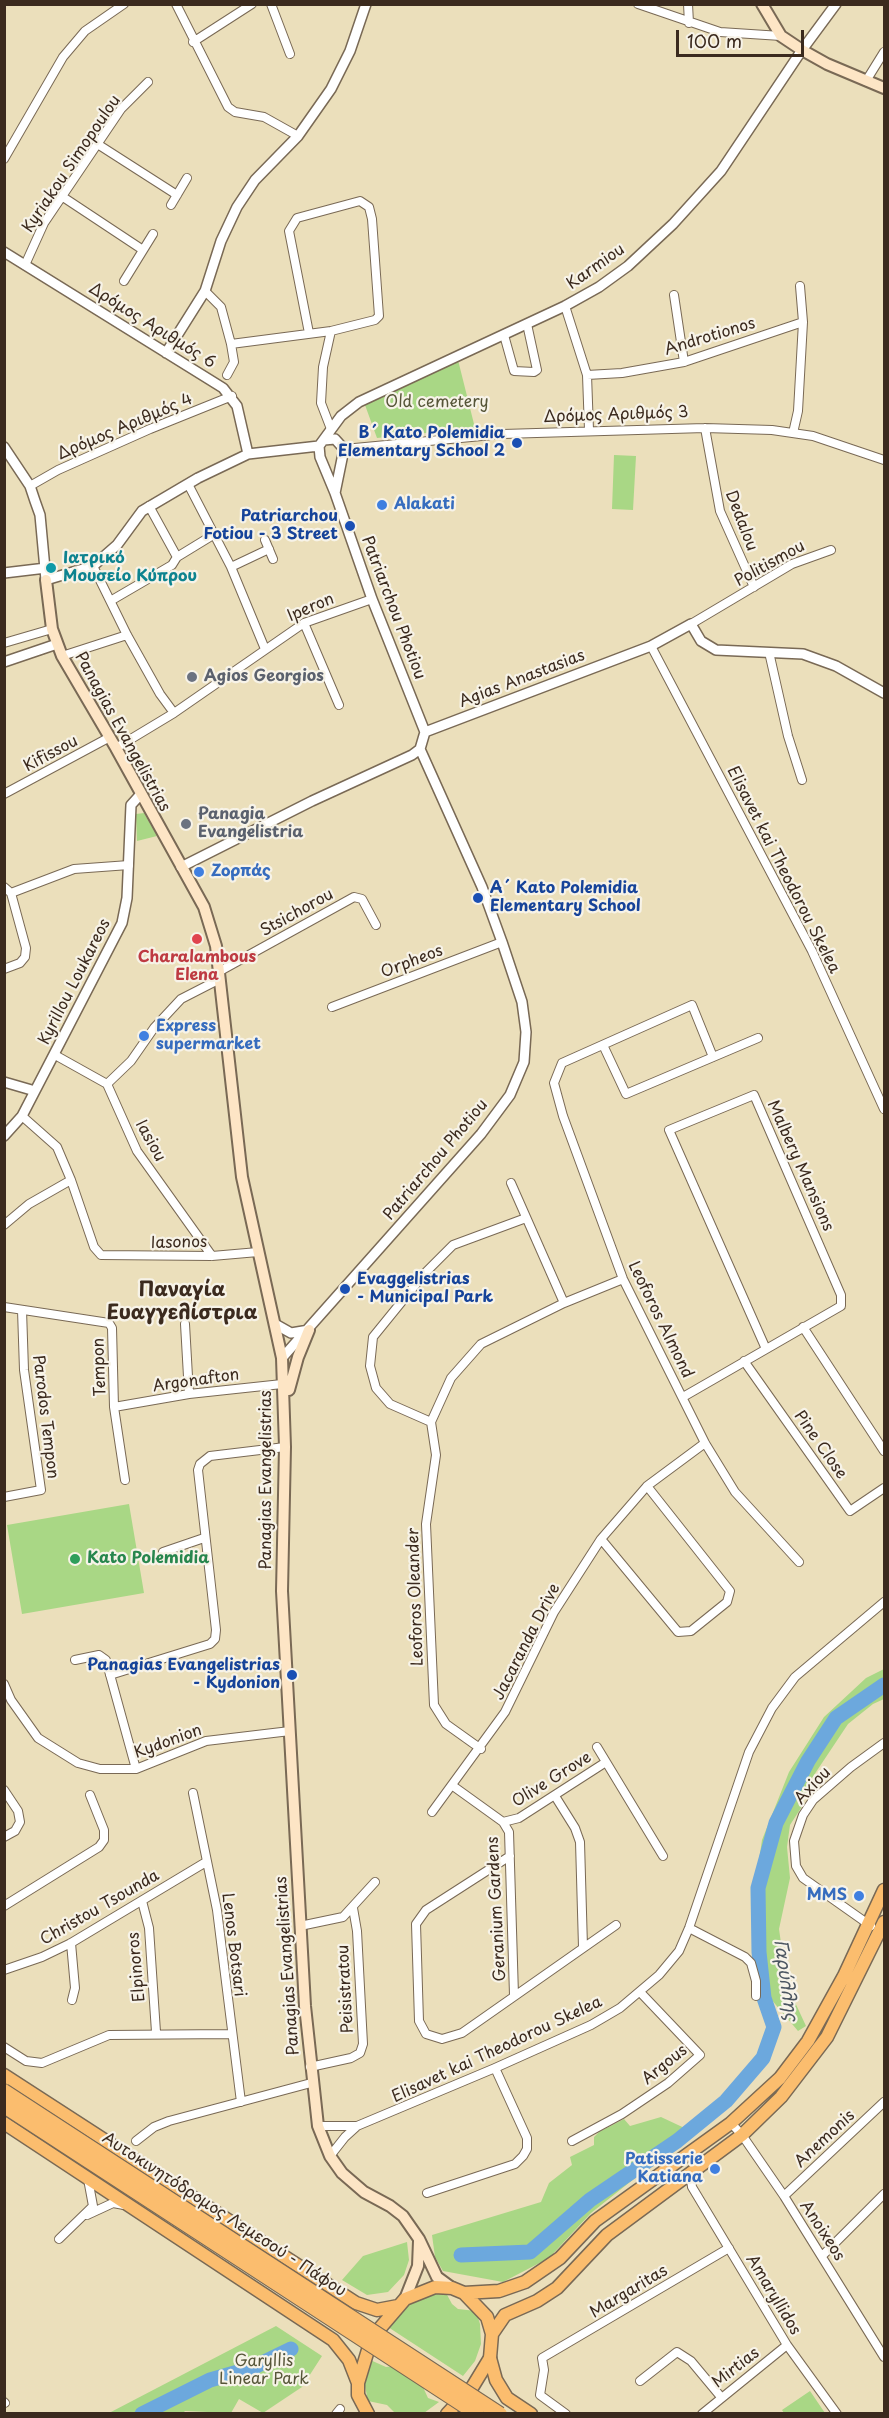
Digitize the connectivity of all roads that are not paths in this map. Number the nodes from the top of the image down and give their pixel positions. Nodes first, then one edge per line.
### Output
1 (176, 4) edge
2 (252, 4) edge
3 (271, 4) edge
4 (366, 4) edge
5 (638, 4) edge
6 (688, 4) edge
7 (762, 4) edge
8 (836, 4) edge
9 (122, 5) edge
10 (239, 8) edge
11 (689, 23) junction
12 (781, 36) junction
13 (194, 42) junction
14 (802, 50) junction
15 (885, 52) edge
16 (290, 54) dead end
17 (866, 81) junction
18 (148, 82) dead end
19 (885, 88) edge
20 (298, 136) junction
21 (99, 145) junction
22 (4, 159) edge
23 (188, 178) dead end
24 (177, 195) junction
25 (63, 197) junction
26 (171, 205) dead end
27 (153, 234) dead end
28 (143, 250) junction
29 (4, 252) edge
30 (25, 265) junction
31 (124, 281) dead end
32 (800, 286) dead end
33 (205, 291) junction
34 (674, 295) dead end
35 (565, 306) junction
36 (803, 322) junction
37 (527, 324) junction
38 (331, 331) junction
39 (309, 333) junction
40 (504, 335) junction
41 (231, 344) junction
42 (166, 353) junction
43 (684, 362) junction
44 (227, 375) dead end
45 (587, 375) junction
46 (232, 396) junction
47 (334, 426) junction
48 (705, 428) junction
49 (589, 430) junction
50 (793, 433) junction
51 (338, 440) junction
52 (322, 443) junction
53 (4, 447) edge
54 (248, 454) junction
55 (343, 454) junction
56 (885, 460) edge
57 (322, 461) junction
58 (188, 483) junction
59 (30, 486) junction
60 (336, 493) junction
61 (150, 506) junction
62 (213, 535) junction
63 (265, 540) dead end
64 (269, 549) junction
65 (831, 550) dead end
66 (177, 557) junction
67 (273, 559) dead end
68 (93, 566) junction
69 (231, 567) junction
70 (46, 568) junction
71 (4, 573) edge
72 (46, 580) junction
73 (754, 587) junction
74 (372, 599) junction
75 (112, 600) junction
76 (304, 623) junction
77 (691, 624) junction
78 (52, 628) junction
79 (127, 635) junction
80 (28, 637) junction
81 (4, 644) edge
82 (57, 644) junction
83 (651, 646) junction
84 (265, 649) junction
85 (34, 652) junction
86 (769, 652) junction
87 (62, 656) junction
88 (4, 662) edge
89 (885, 693) edge
90 (339, 705) dead end
91 (174, 713) junction
92 (425, 732) junction
93 (110, 737) junction
94 (116, 748) junction
95 (420, 749) junction
96 (802, 780) dead end
97 (4, 794) edge
98 (141, 795) junction
99 (129, 865) junction
100 (181, 867) junction
101 (8, 890) edge
102 (376, 925) dead end
103 (502, 942) junction
104 (4, 969) edge
105 (220, 975) junction
106 (332, 1007) dead end
107 (759, 1038) dead end
108 (603, 1045) junction
109 (55, 1055) junction
110 (713, 1057) junction
111 (4, 1082) edge
112 (107, 1084) junction
113 (35, 1091) junction
114 (885, 1109) edge
115 (22, 1116) junction
116 (4, 1136) edge
117 (71, 1180) junction
118 (511, 1183) dead end
119 (526, 1218) junction
120 (4, 1225) edge
121 (258, 1252) junction
122 (212, 1256) junction
123 (623, 1279) junction
124 (564, 1303) junction
125 (4, 1307) edge
126 (22, 1310) junction
127 (185, 1324) dead end
128 (275, 1324) junction
129 (802, 1328) junction
130 (309, 1330) junction
131 (765, 1349) junction
132 (282, 1358) junction
133 (744, 1361) junction
134 (286, 1387) junction
135 (189, 1394) junction
136 (683, 1397) junction
137 (114, 1407) junction
138 (431, 1422) junction
139 (705, 1443) junction
140 (285, 1447) junction
141 (885, 1451) edge
142 (125, 1480) dead end
143 (647, 1486) junction
144 (885, 1488) edge
145 (4, 1497) edge
146 (204, 1538) junction
147 (601, 1539) junction
148 (163, 1552) dead end
149 (799, 1562) dead end
150 (885, 1602) edge
151 (75, 1660) dead end
152 (110, 1676) junction
153 (4, 1684) edge
154 (290, 1731) junction
155 (885, 1743) edge
156 (597, 1747) dead end
157 (480, 1749) junction
158 (606, 1762) junction
159 (135, 1769) junction
160 (453, 1786) junction
161 (4, 1790) edge
162 (193, 1793) dead end
163 (90, 1795) dead end
164 (555, 1796) junction
165 (432, 1812) dead end
166 (503, 1822) junction
167 (4, 1837) edge
168 (510, 1856) junction
169 (663, 1856) dead end
170 (206, 1862) junction
171 (375, 1882) dead end
172 (885, 1890) edge
173 (142, 1900) junction
174 (4, 1906) edge
175 (352, 1908) junction
176 (867, 1924) junction
177 (616, 1925) dead end
178 (300, 1926) junction
179 (882, 1926) edge
180 (689, 1928) junction
181 (71, 1943) junction
182 (583, 1947) junction
183 (4, 1958) edge
184 (7, 1968) edge
185 (640, 1992) junction
186 (514, 1995) junction
187 (756, 1996) dead end
188 (72, 2000) dead end
189 (156, 2032) junction
190 (231, 2034) junction
191 (4, 2048) edge
192 (310, 2067) junction
193 (495, 2068) junction
194 (4, 2076) edge
195 (311, 2083) junction
196 (4, 2091) edge
197 (241, 2102) junction
198 (885, 2102) edge
199 (4, 2106) edge
200 (4, 2122) edge
201 (731, 2124) junction
202 (318, 2126) junction
203 (357, 2126) junction
204 (742, 2135) junction
205 (136, 2141) dead end
206 (572, 2141) dead end
207 (330, 2156) junction
208 (88, 2179) junction
209 (691, 2179) junction
210 (427, 2193) dead end
211 (885, 2194) edge
212 (784, 2196) junction
213 (128, 2206) junction
214 (84, 2217) junction
215 (419, 2238) junction
216 (59, 2239) dead end
217 (729, 2248) junction
218 (822, 2256) junction
219 (452, 2288) junction
220 (464, 2293) junction
221 (401, 2302) junction
222 (492, 2334) junction
223 (787, 2345) junction
224 (885, 2357) edge
225 (490, 2358) junction
226 (423, 2371) junction
227 (640, 2381) dead end
228 (358, 2383) junction
229 (721, 2397) junction
230 (360, 2400) junction
231 (357, 2414) edge
232 (368, 2414) edge
233 (447, 2414) edge
234 (477, 2414) edge
235 (500, 2414) edge
236 (531, 2414) edge
237 (566, 2414) edge
238 (702, 2414) edge
239 (837, 2414) edge

1 - 13 street
2 - 10 street
3 - 16 street
4 - 20 street
5 - 11 street
6 - 11 street
7 - 12 main road
8 - 14 street, Karmiou
9 - 22 street
10 - 13 street
11 - 12 street
12 - 14 main road
13 - 20 street
14 - 17 main road
14 - 35 street, Karmiou
15 - 17 street
17 - 19 main road
18 - 21 street, Kyriakou Simopoulou
20 - 33 street
21 - 24 street
21 - 25 street, Kyriakou Simopoulou
23 - 24 street
24 - 26 street
25 - 28 street
25 - 30 street, Kyriakou Simopoulou
27 - 28 street
28 - 31 street
29 - 30 street, Δρόμος Αριθμός 6
30 - 42 street, Δρόμος Αριθμός 6
32 - 36 street
33 - 41 street
33 - 42 street
34 - 43 street
35 - 37 street, Karmiou
35 - 45 street
36 - 43 street, Androtionos
36 - 50 street
37 - 40 street, Karmiou
37 - 40 street
38 - 39 street
38 - 39 street
38 - 47 street
39 - 41 street
40 - 47 street, Karmiou
41 - 44 street
42 - 46 street, Δρόμος Αριθμός 6
43 - 45 street, Androtionos
45 - 49 street
46 - 54 street
46 - 59 street, Δρόμος Αριθμός 4
47 - 51 street
47 - 52 street, Karmiou
48 - 49 street, Δρόμος Αριθμός 3
48 - 50 street, Δρόμος Αριθμός 3
48 - 73 street, Dedalou
49 - 55 street, Δρόμος Αριθμός 3
50 - 56 street, Δρόμος Αριθμός 3
51 - 52 street
51 - 55 street
52 - 54 street
52 - 57 street
53 - 59 street
54 - 58 street
55 - 57 street
55 - 60 street, Patriarchou Photiou
57 - 60 street, Patriarchou Photiou
58 - 61 street
58 - 62 street
59 - 70 street
60 - 74 street, Patriarchou Photiou
61 - 66 street
61 - 68 street
62 - 66 street
62 - 69 street
63 - 64 street
64 - 67 street
64 - 69 street
65 - 73 street, Politismou
66 - 75 street
68 - 72 street
68 - 75 street
69 - 84 street
70 - 71 street
70 - 72 street
72 - 78 main road, Panagias Evangelistrias
73 - 77 street, Politismou
74 - 76 street, Iperon
74 - 92 street, Patriarchou Photiou
75 - 79 street
76 - 84 street, Iperon
76 - 90 street
77 - 83 street, Agias Anastasias
77 - 86 street
78 - 80 street
78 - 82 main road, Panagias Evangelistrias
79 - 87 street
79 - 91 street
80 - 81 street
80 - 85 street
82 - 85 street
82 - 87 main road, Panagias Evangelistrias
83 - 92 street, Agias Anastasias
83 - 114 street, Elisavet kai Theodorou Skelea
84 - 91 street, Iperon
85 - 88 street
86 - 89 street
86 - 96 street
87 - 93 main road, Panagias Evangelistrias
91 - 94 street, Iperon
92 - 95 street
93 - 94 main road, Panagias Evangelistrias
93 - 97 street, Kifissou
94 - 98 main road, Panagias Evangelistrias
95 - 100 street
95 - 103 street, Patriarchou Photiou
98 - 99 street, Kyrillou Loukareos
98 - 100 main road, Panagias Evangelistrias
99 - 101 street
99 - 109 street, Kyrillou Loukareos
100 - 105 main road, Panagias Evangelistrias
101 - 104 street
102 - 105 street, Stsichorou
103 - 106 street, Orpheos
103 - 130 street, Patriarchou Photiou
105 - 112 street, Stsichorou
105 - 121 main road, Panagias Evangelistrias
107 - 110 street
108 - 110 street
108 - 110 street
108 - 123 street, Leoforos Almond
109 - 112 street
109 - 113 street, Kyrillou Loukareos
111 - 113 street
112 - 122 street, Iasiou
113 - 115 street, Kyrillou Loukareos
115 - 116 street, Kyrillou Loukareos
115 - 117 street
117 - 120 street
117 - 122 street, Iasonos
118 - 119 street
119 - 124 street
119 - 138 street
121 - 122 street, Iasonos
121 - 128 main road, Panagias Evangelistrias
123 - 124 street
123 - 136 street, Leoforos Almond
124 - 138 street
125 - 126 street, Tempon
126 - 137 street, Tempon
126 - 145 street, Parodos Tempon
127 - 135 street
128 - 130 street
128 - 132 main road, Panagias Evangelistrias
129 - 131 street, Malbery Mansions
129 - 131 street, Malbery Mansions
129 - 141 street
130 - 132 street, Patriarchou Photiou
130 - 134 main road
131 - 133 street, Malbery Mansions
132 - 134 main road, Panagias Evangelistrias
133 - 136 street, Malbery Mansions
133 - 144 street, Pine Close
134 - 135 street, Argonafton
134 - 140 main road, Panagias Evangelistrias
135 - 137 street, Argonafton
136 - 139 street, Leoforos Almond
137 - 142 street, Tempon
138 - 157 street, Leoforos Oleander
139 - 143 street, Jacaranda Drive
139 - 149 street, Leoforos Almond
140 - 146 street
140 - 154 main road, Panagias Evangelistrias
143 - 147 street, Jacaranda Drive
143 - 147 street
146 - 148 street
146 - 152 street
147 - 157 street, Jacaranda Drive
150 - 180 street, Elisavet kai Theodorou Skelea
151 - 152 street
152 - 159 street
153 - 159 street, Kydonion
154 - 159 street, Kydonion
154 - 178 main road, Panagias Evangelistrias
155 - 176 street, Axiou
156 - 158 street
157 - 160 street, Jacaranda Drive
158 - 164 street, Olive Grove
158 - 169 street
160 - 165 street, Jacaranda Drive
160 - 166 street, Olive Grove
161 - 167 street
162 - 170 street, Lenos Botsari
163 - 174 street
164 - 166 street, Olive Grove
164 - 182 street
166 - 168 street, Geranium Gardens
168 - 186 street, Geranium Gardens
168 - 186 street
170 - 173 street, Christou Tsounda
170 - 190 street, Lenos Botsari
171 - 175 street
172 - 176 main road
173 - 181 street, Christou Tsounda
173 - 189 street, Elpinoros
175 - 178 street
175 - 192 street, Peisistratou
176 - 179 street, Axiou
176 - 201 main road
177 - 182 street
178 - 192 main road, Panagias Evangelistrias
179 - 204 main road
180 - 185 street, Elisavet kai Theodorou Skelea
180 - 187 street
181 - 184 street, Christou Tsounda
181 - 188 street
182 - 186 street
183 - 184 street
185 - 193 street, Elisavet kai Theodorou Skelea
185 - 206 street, Argous
189 - 190 street
189 - 191 street
190 - 197 street, Lenos Botsari
192 - 195 main road, Panagias Evangelistrias
193 - 203 street, Elisavet kai Theodorou Skelea
193 - 210 street
194 - 221 main road
195 - 197 street
195 - 202 main road, Panagias Evangelistrias
196 - 226 highway, Αυτοκινητόδρομος Λεμεσού - Πάφου, bridge
197 - 205 street
198 - 212 street, Anemonis
199 - 226 highway, Αυτοκινητόδρομος Λεμεσού - Πάφου, bridge
200 - 208 main road
201 - 204 street, Anoixeos
201 - 220 main road
202 - 203 street, Elisavet kai Theodorou Skelea
202 - 207 main road, Panagias Evangelistrias
203 - 207 street, Elisavet kai Theodorou Skelea
204 - 209 main road
204 - 212 street, Anoixeos
207 - 215 main road, Panagias Evangelistrias
208 - 213 main road
208 - 214 street
209 - 217 street, Amaryllidos
209 - 222 main road
211 - 218 street
212 - 218 street, Anoixeos
213 - 214 street
213 - 228 main road
214 - 216 street
215 - 219 main road, Panagias Evangelistrias
215 - 221 main road
217 - 223 street, Amaryllidos
217 - 237 street, Margaritas
218 - 224 street, Anoixeos
219 - 220 main road
219 - 221 main road
220 - 222 main road
221 - 228 main road
222 - 225 main road
223 - 229 street, Mirtias
223 - 239 street, Amaryllidos
225 - 233 main road
225 - 236 main road
226 - 234 highway, bridge
226 - 235 highway, bridge
227 - 229 street
228 - 230 main road
229 - 238 street, Mirtias
230 - 231 main road
230 - 232 main road

